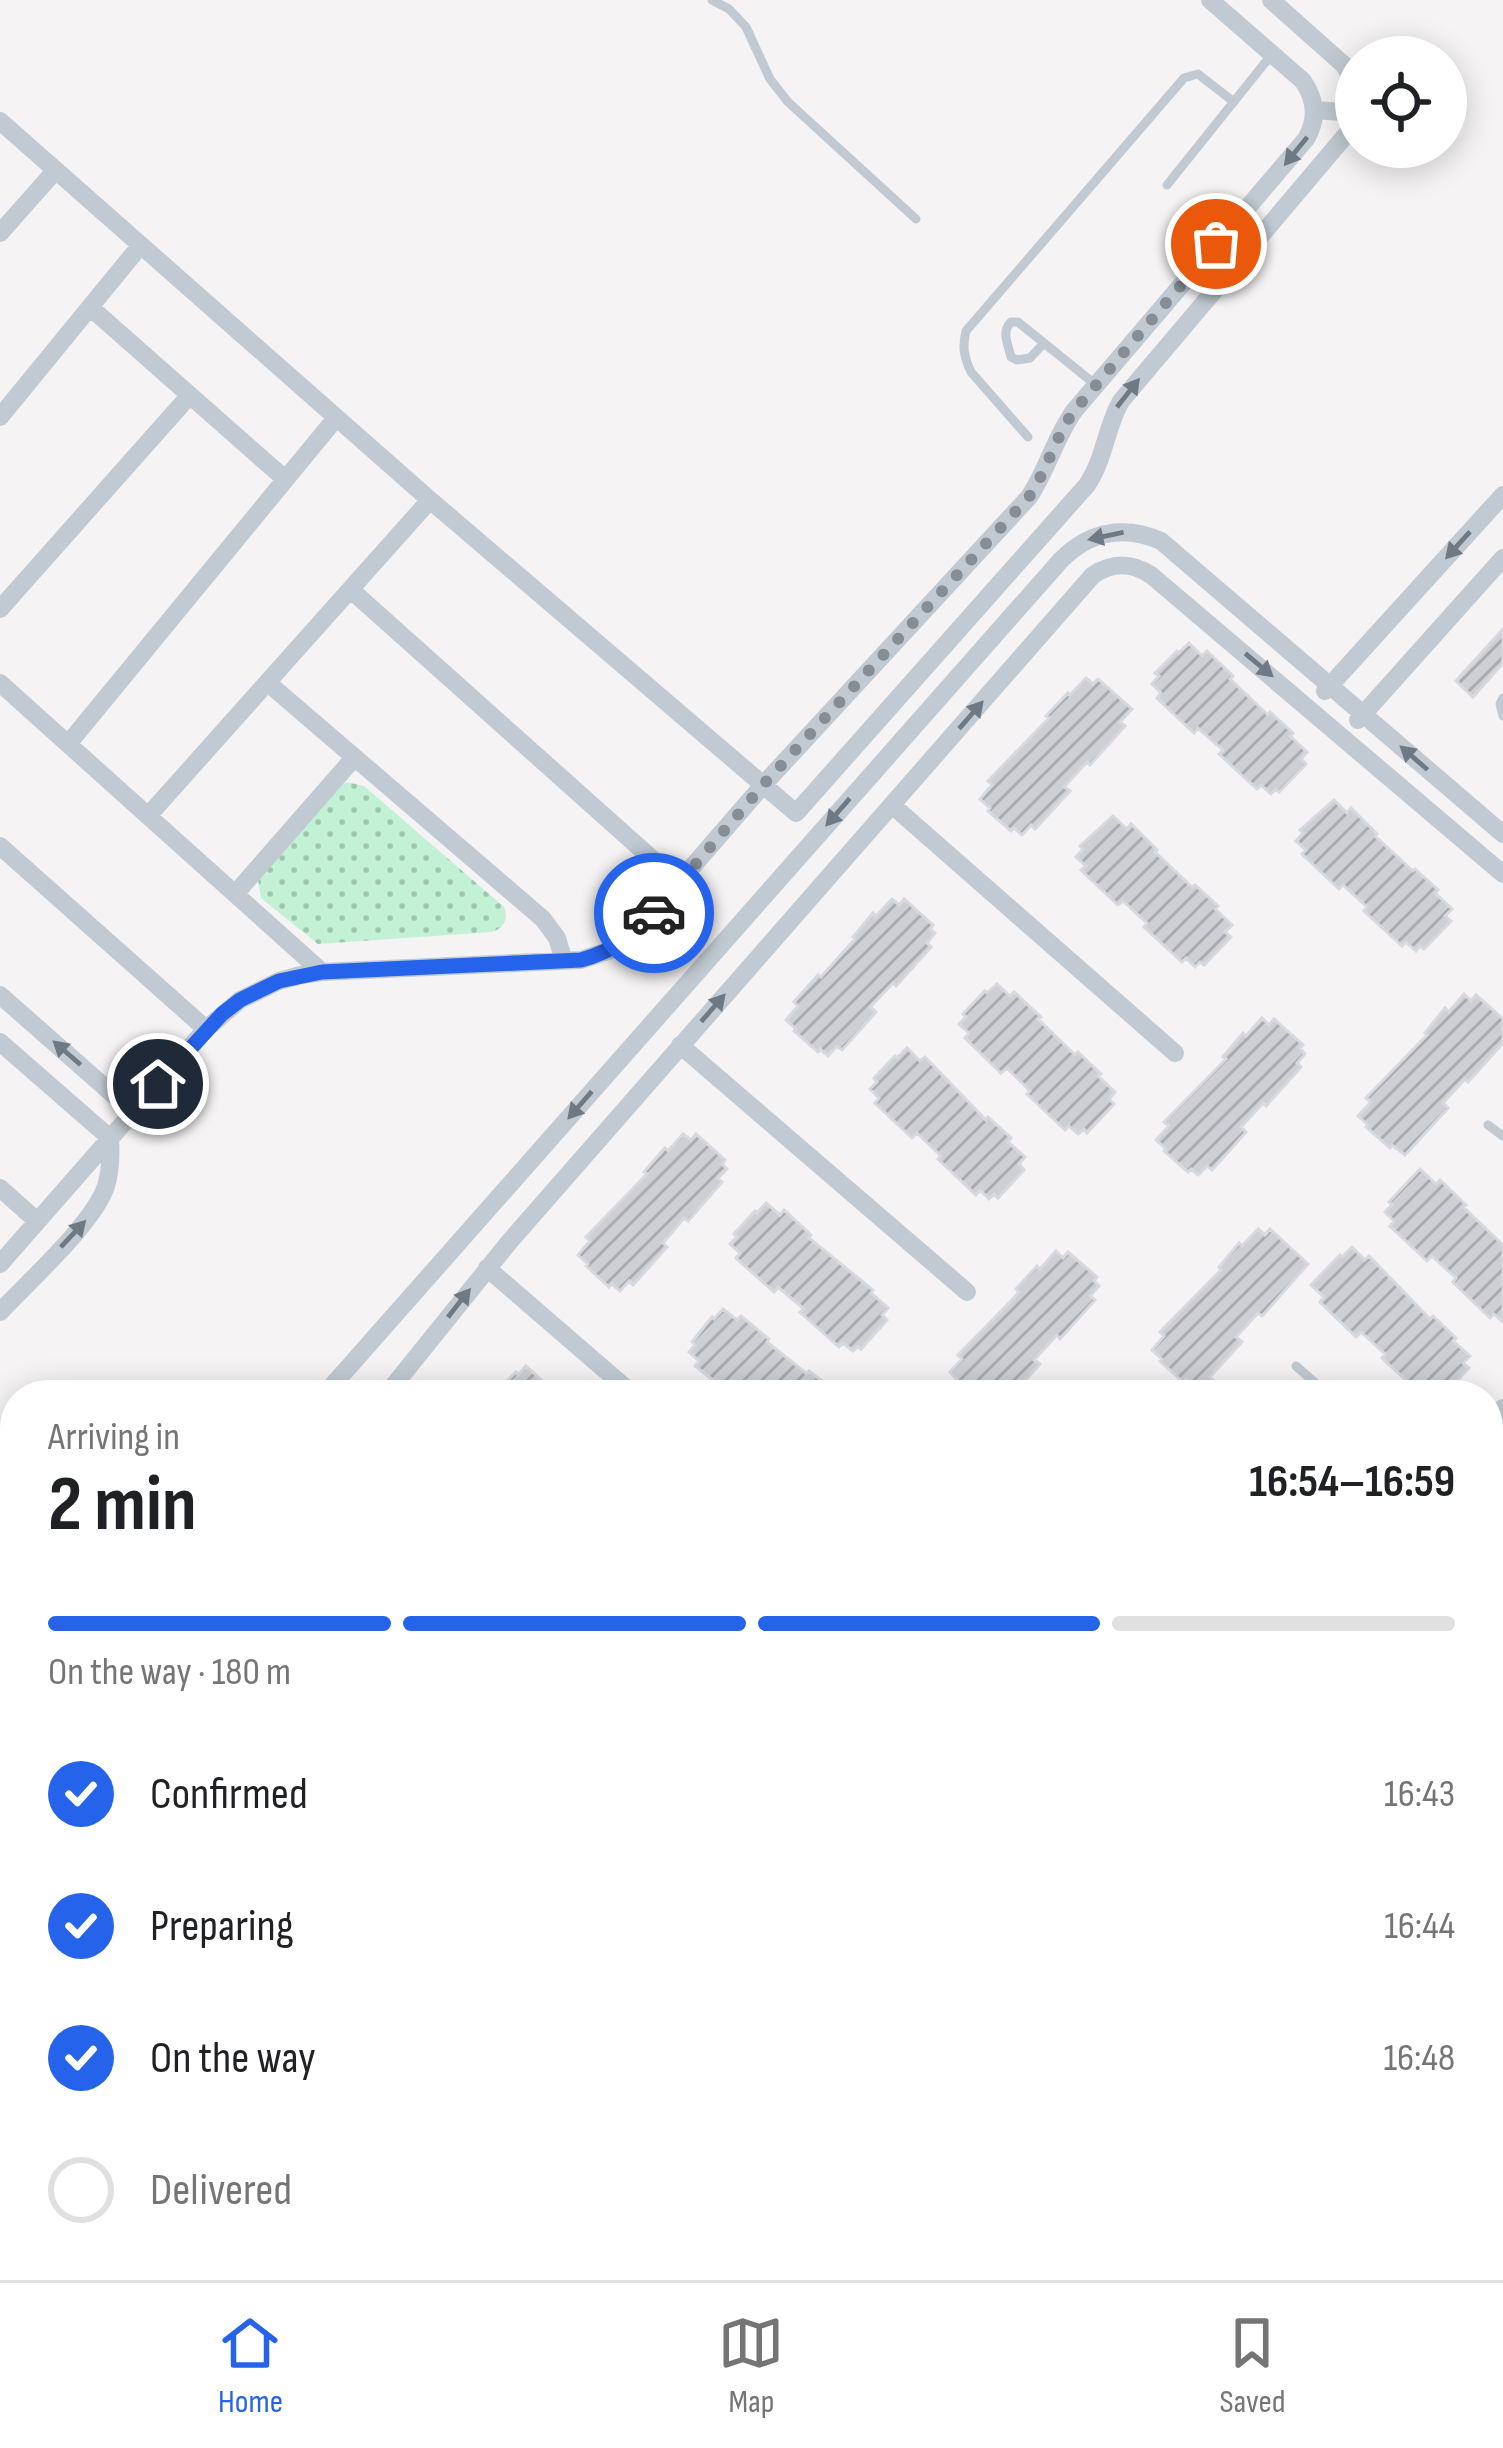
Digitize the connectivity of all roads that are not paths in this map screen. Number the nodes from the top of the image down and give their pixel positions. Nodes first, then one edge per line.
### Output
1 (712, 0) edge
2 (1210, 0) edge
3 (1270, 0) edge
4 (1272, 54) junction
5 (1335, 57) edge
6 (1234, 102) junction
7 (1315, 110) junction
8 (1335, 111) edge
9 (0, 122) edge
10 (1335, 151) edge
11 (55, 170) junction
12 (1167, 185) dead end
13 (916, 219) dead end
14 (0, 233) edge
15 (140, 246) junction
16 (91, 308) junction
17 (1044, 343) junction
18 (1096, 385) junction
19 (190, 395) junction
20 (0, 417) edge
21 (336, 418) junction
22 (1028, 437) dead end
23 (284, 479) junction
24 (430, 500) junction
25 (1498, 509) edge
26 (1503, 558) edge
27 (350, 590) junction
28 (0, 609) edge
29 (0, 683) edge
30 (268, 683) junction
31 (1330, 686) junction
32 (1503, 698) edge
33 (1310, 708) junction
34 (1364, 715) junction
35 (1503, 716) edge
36 (824, 719) junction
37 (1342, 736) junction
38 (68, 744) junction
39 (854, 747) junction
40 (353, 759) junction
41 (764, 784) junction
42 (892, 805) junction
43 (148, 816) junction
44 (1503, 834) edge
45 (0, 846) edge
46 (1503, 874) edge
47 (678, 881) junction
48 (235, 894) junction
49 (564, 962) junction
50 (322, 972) junction
51 (0, 995) edge
52 (206, 1029) junction
53 (0, 1042) edge
54 (680, 1045) junction
55 (1174, 1053) dead end
56 (133, 1112) junction
57 (1488, 1125) dead end
58 (1503, 1136) edge
59 (110, 1138) junction
60 (0, 1188) edge
61 (38, 1221) junction
62 (0, 1264) edge
63 (487, 1268) junction
64 (967, 1292) dead end
65 (0, 1312) edge
66 (1296, 1366) dead end
67 (337, 1380) edge
68 (398, 1380) edge
69 (617, 1380) edge
70 (1312, 1380) edge

1 - 13 lane
2 - 4 street
3 - 5 street
4 - 6 lane
4 - 7 street
6 - 12 lane
6 - 22 lane
7 - 8 street
7 -> 18 street
9 - 11 street
39 -> 10 street
11 - 14 street
11 - 15 street
15 - 16 street
15 - 21 street
16 - 19 street
16 - 20 street
17 - 17 lane
17 - 18 lane
18 - 36 street
19 - 23 street
19 - 28 street
21 - 23 street
21 - 24 street
23 - 38 street
24 - 27 street
24 - 41 street
25 -> 31 street
26 - 34 street
27 - 30 street
27 - 47 street
29 - 38 street
30 - 40 street
30 - 43 street
31 - 33 street
31 - 34 street
31 -> 67 street
32 - 35 lane
33 - 37 street
42 -> 33 street
34 - 37 street
44 -> 34 street
36 - 39 street
36 - 41 street
37 - 46 street
38 - 43 street
39 - 41 street
40 - 48 street
40 - 49 street
41 - 47 street
54 -> 42 street
42 - 55 street
43 - 48 street
45 - 52 street
47 - 49 street
48 - 50 street
49 - 50 street
50 - 52 street
56 -> 51 street
52 - 56 street
53 - 59 street
54 - 63 street
54 - 64 street
56 - 59 street
57 - 58 lane
59 - 61 street
65 -> 59 street
60 - 61 street
61 - 62 street
68 -> 63 street
63 - 69 street
66 - 70 lane

